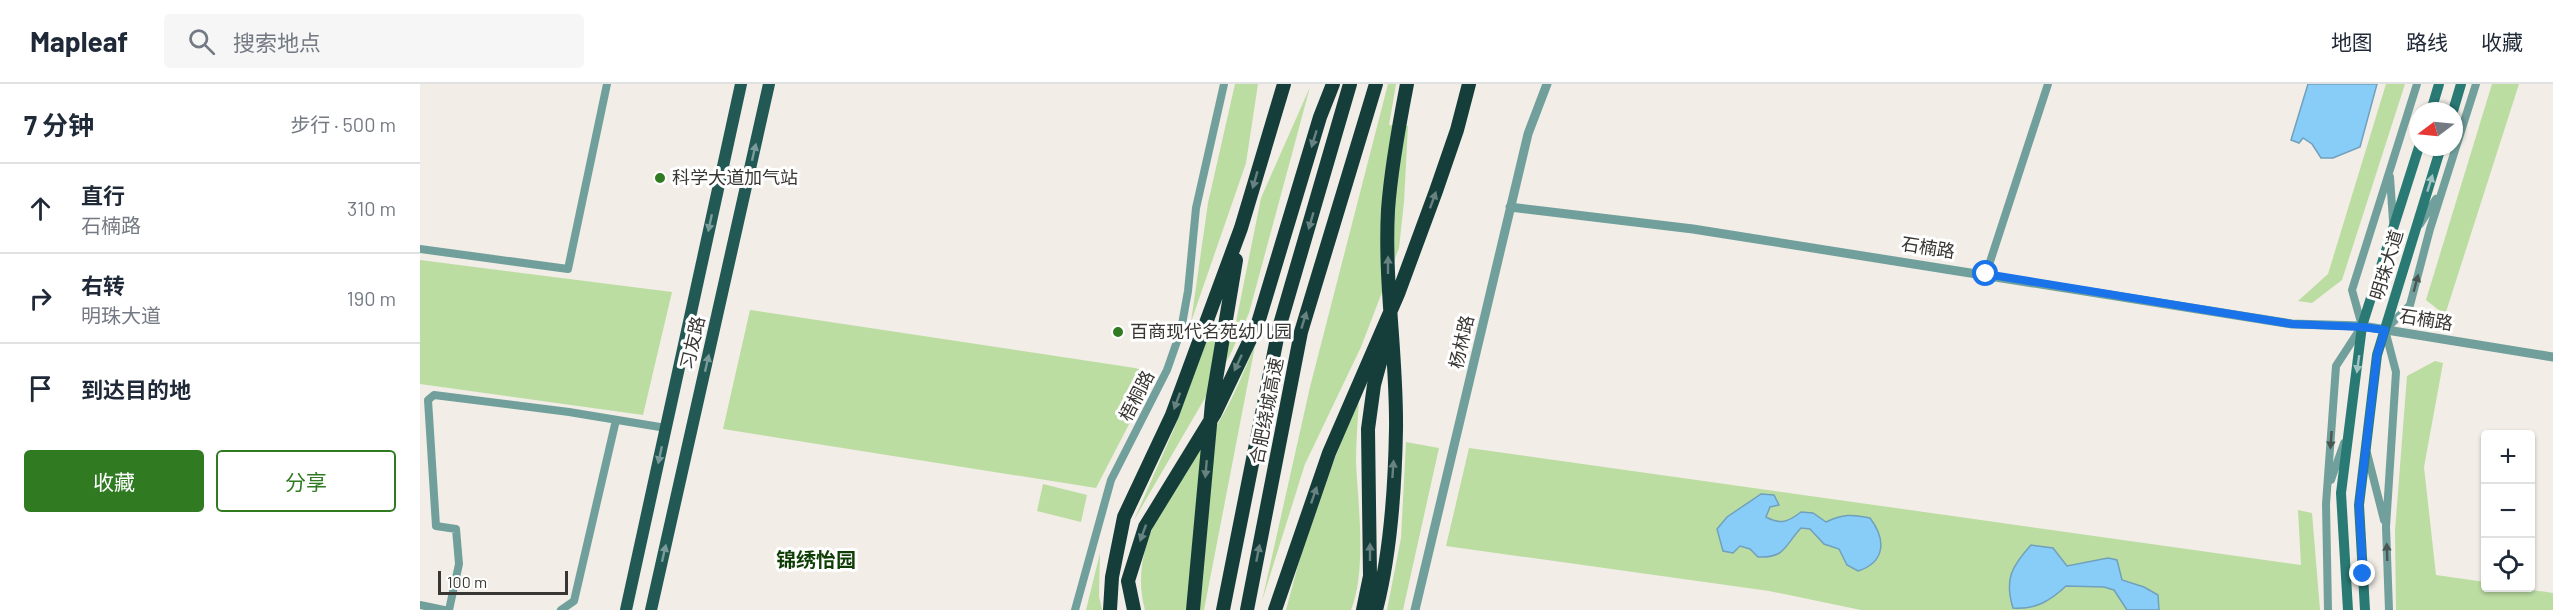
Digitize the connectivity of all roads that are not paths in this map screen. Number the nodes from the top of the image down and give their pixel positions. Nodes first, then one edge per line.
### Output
1 (607, 84) edge
2 (741, 84) edge
3 (769, 84) edge
4 (1224, 84) edge
5 (1284, 84) edge
6 (1333, 84) edge
7 (1350, 84) edge
8 (1376, 84) edge
9 (1407, 84) edge
10 (1469, 84) edge
11 (1547, 84) edge
12 (2048, 84) edge
13 (2417, 84) edge
14 (2439, 84) edge
15 (2461, 84) edge
16 (2476, 84) edge
17 (2434, 102) edge
18 (2455, 102) edge
19 (2416, 156) edge
20 (2438, 156) edge
21 (2389, 172) junction
22 (2443, 188) junction
23 (1510, 207) junction
24 (1241, 228) junction
25 (2393, 228) junction
26 (2415, 233) junction
27 (420, 249) edge
28 (1986, 274) junction
29 (1398, 294) junction
30 (2362, 327) junction
31 (2385, 330) junction
32 (2553, 357) edge
33 (616, 420) junction
34 (2351, 422) junction
35 (666, 428) junction
36 (2366, 449) junction
37 (2327, 492) junction
38 (2386, 527) junction
39 (420, 605) edge
40 (447, 610) edge
41 (561, 610) edge
42 (626, 610) edge
43 (651, 610) edge
44 (1075, 610) edge
45 (1110, 610) edge
46 (1134, 610) edge
47 (1193, 610) edge
48 (1223, 610) edge
49 (1246, 610) edge
50 (1275, 610) edge
51 (1363, 610) edge
52 (1376, 610) edge
53 (1416, 610) edge
54 (2328, 610) edge
55 (2348, 610) edge
56 (2365, 610) edge
57 (2389, 610) edge

1 - 27 street
2 -> 35 main road, 习友路
43 -> 3 main road, 习友路
4 - 44 street, 梧桐路
5 -> 24 highway
6 -> 46 highway
7 -> 48 highway, 合肥绕城高速
49 -> 8 highway, 合肥绕城高速
52 -> 9 highway
29 -> 10 highway
11 - 23 street, 杨林路
12 - 28 street
13 - 21 street
14 - 17 main road
15 - 18 main road
16 - 22 street
19 - 25 main road, 明珠大道
26 -> 20 main road, 明珠大道
21 - 25 street
21 - 30 street
22 - 26 street
31 -> 22 street
23 - 28 street, 石楠路
23 - 53 street, 杨林路
24 -> 45 highway
24 -> 47 highway
25 - 30 main road, 明珠大道
26 - 31 main road, 明珠大道
28 - 30 street, 石楠路
50 -> 29 highway
51 -> 29 highway
30 - 31 street, 石楠路
30 -> 34 main road, 明珠大道
30 -> 37 street
31 - 32 street, 石楠路
31 - 36 main road, 明珠大道
31 - 38 street
33 - 35 street
33 - 40 street
33 - 41 street
34 - 37 street
34 - 55 main road, 明珠大道
35 -> 42 main road, 习友路
36 - 38 street
36 - 56 main road, 明珠大道
37 - 54 street
57 -> 38 street
39 - 40 street

